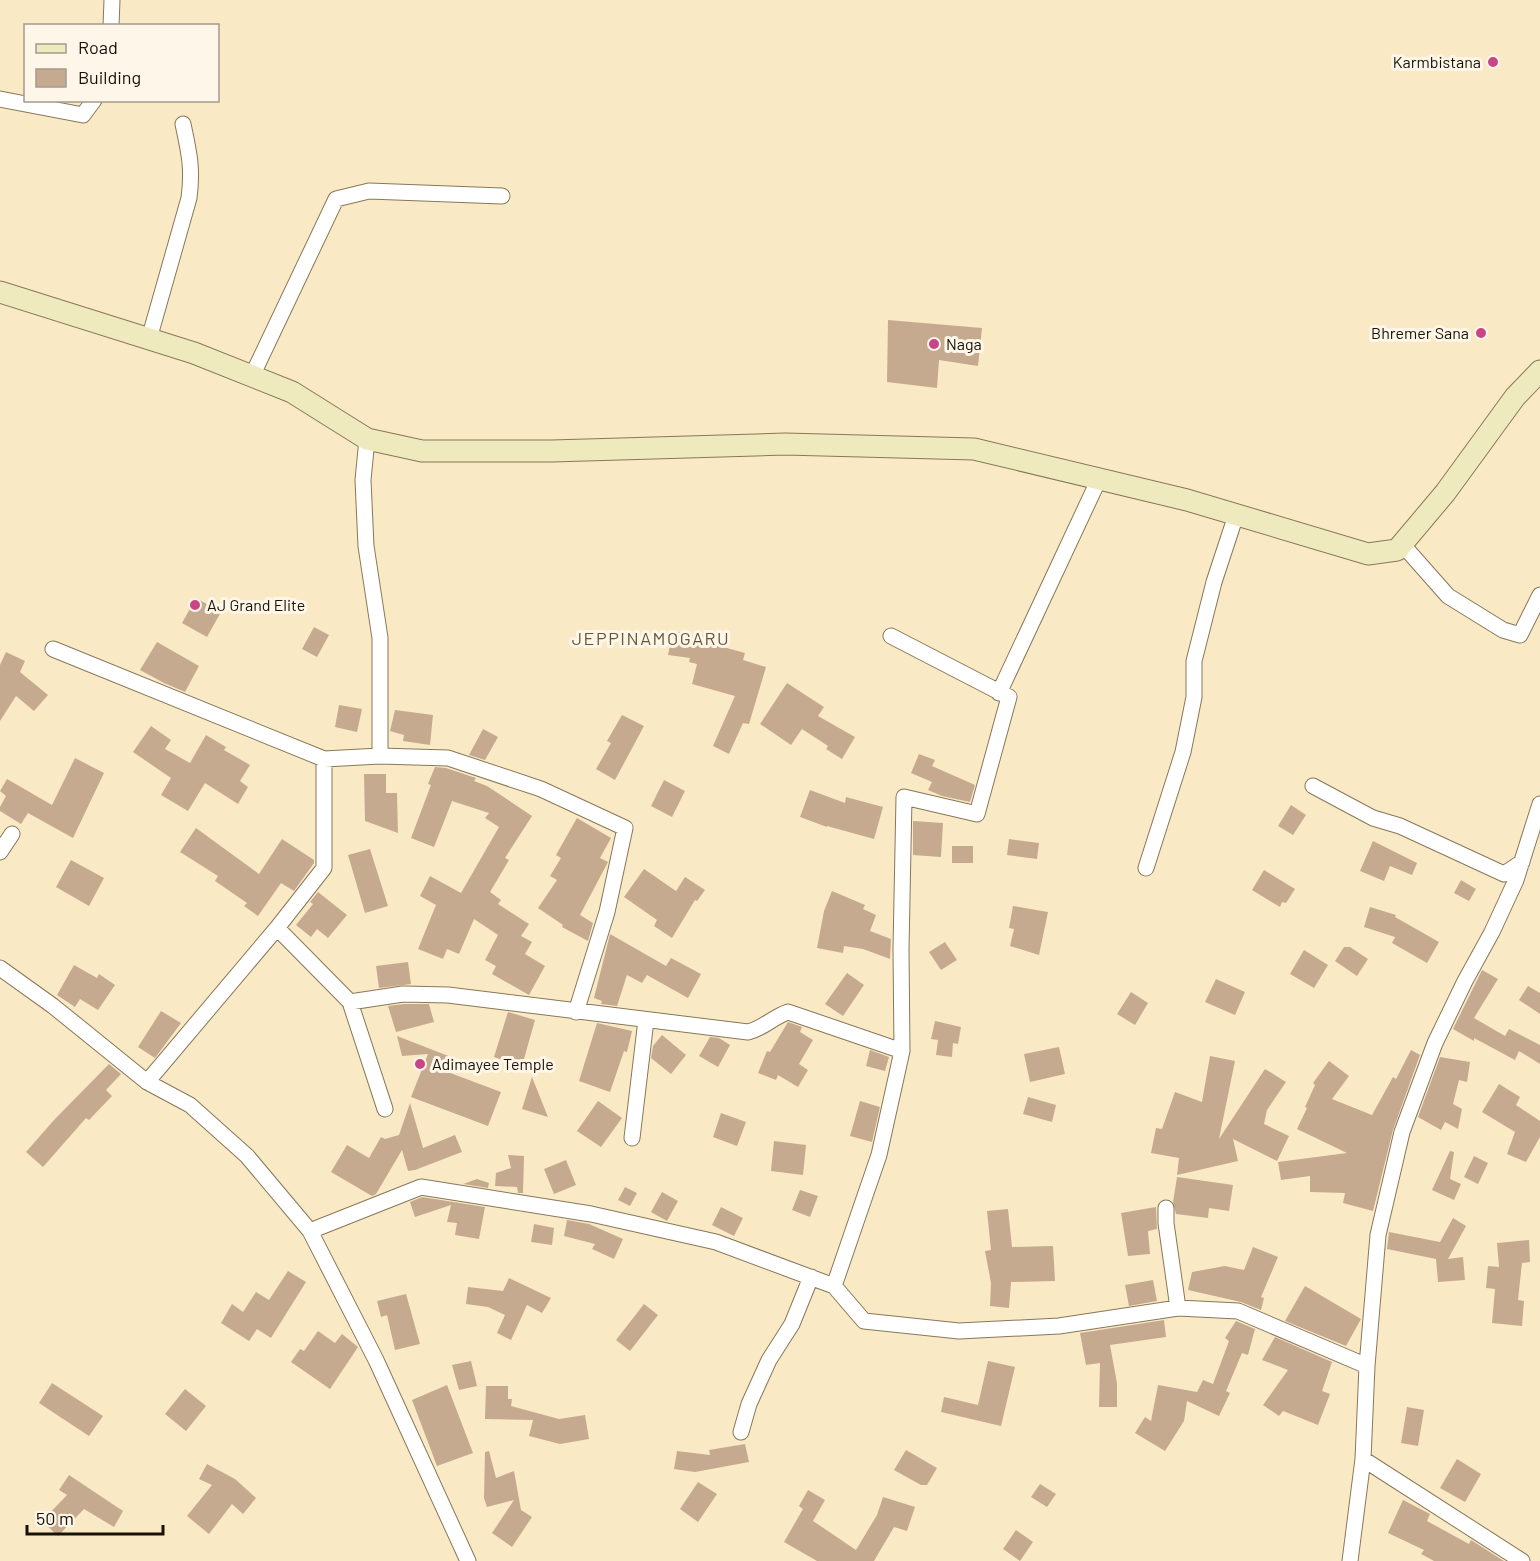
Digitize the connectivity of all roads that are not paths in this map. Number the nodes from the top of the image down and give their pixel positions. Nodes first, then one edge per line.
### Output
1 (112, 0) edge
2 (111, 24) edge
3 (0, 99) edge
4 (93, 102) edge
5 (183, 124) dead end
6 (502, 196) dead end
7 (0, 292) edge
8 (149, 339) junction
9 (1540, 372) edge
10 (252, 376) junction
11 (367, 439) junction
12 (1099, 479) junction
13 (1236, 515) junction
14 (1402, 544) junction
15 (1540, 595) edge
16 (891, 636) dead end
17 (53, 649) dead end
18 (999, 693) junction
19 (381, 756) junction
20 (324, 759) junction
21 (1313, 786) dead end
22 (1540, 804) edge
23 (12, 834) dead end
24 (0, 852) edge
25 (1522, 861) junction
26 (1146, 868) dead end
27 (277, 928) junction
28 (0, 968) edge
29 (350, 1002) junction
30 (576, 1012) junction
31 (646, 1020) junction
32 (902, 1051) junction
33 (147, 1082) junction
34 (385, 1109) dead end
35 (632, 1138) dead end
36 (1166, 1208) dead end
37 (309, 1231) junction
38 (811, 1277) junction
39 (834, 1286) junction
40 (1178, 1308) junction
41 (1367, 1366) junction
42 (741, 1432) dead end
43 (1363, 1459) junction
44 (468, 1561) edge
45 (1350, 1561) edge
46 (1522, 1561) edge

1 - 2 street
3 - 4 street
5 - 8 street
6 - 10 street
7 - 8 street
8 - 10 street
9 - 14 street
10 - 11 street
11 - 12 street
11 - 19 street
12 - 13 street
12 - 18 street
13 - 14 street
13 - 26 street
14 - 15 street
16 - 18 street
17 - 20 street
18 - 32 street
19 - 20 street
19 - 30 street
20 - 27 street
21 - 25 street
22 - 25 street
23 - 24 street
25 - 41 street
27 - 29 street
27 - 33 street
28 - 33 street
29 - 30 street
29 - 34 street
30 - 31 street
31 - 32 street
31 - 35 street
32 - 39 street
33 - 37 street
36 - 40 street
37 - 38 street
37 - 44 street
38 - 39 street
38 - 42 street
39 - 40 street
40 - 41 street
41 - 43 street
43 - 45 street
43 - 46 street

